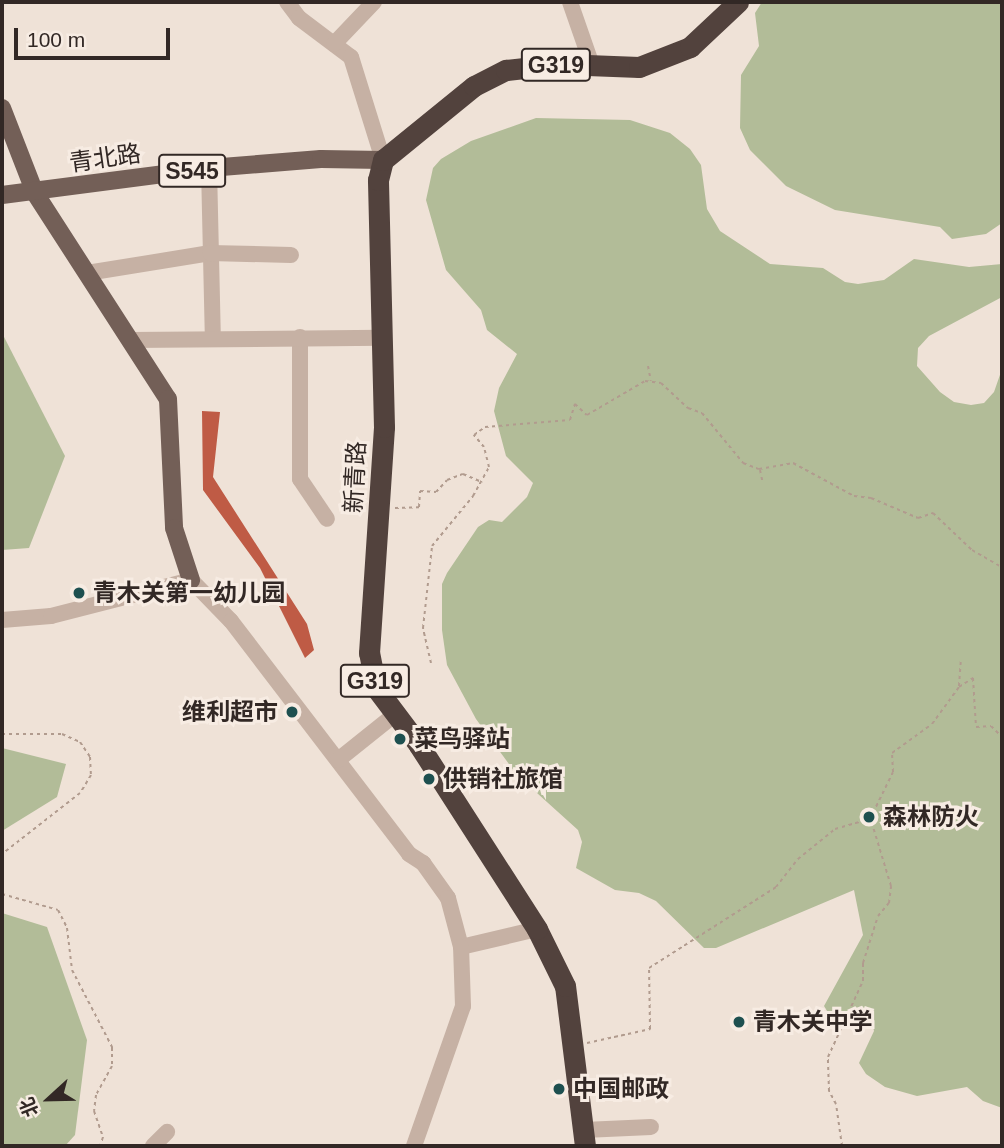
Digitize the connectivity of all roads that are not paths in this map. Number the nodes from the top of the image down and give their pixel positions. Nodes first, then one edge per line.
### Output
1 (287, 2) edge
2 (374, 2) edge
3 (570, 2) edge
4 (738, 2) edge
5 (334, 44) junction
6 (592, 65) junction
7 (2, 108) edge
8 (383, 160) junction
9 (209, 168) junction
10 (35, 193) junction
11 (2, 195) edge
12 (210, 253) junction
13 (291, 255) dead end
14 (87, 274) junction
15 (300, 337) junction
16 (213, 338) junction
17 (382, 338) junction
18 (130, 340) junction
19 (327, 519) dead end
20 (191, 580) junction
21 (2, 620) edge
22 (393, 716) junction
23 (338, 760) junction
24 (537, 929) junction
25 (461, 947) junction
26 (651, 1127) dead end
27 (167, 1132) dead end
28 (585, 1138) edge
29 (153, 1146) edge
30 (414, 1146) edge

1 - 5 street
2 - 5 street
3 - 6 street
4 - 6 highway, G319
5 - 8 street
6 - 8 highway, G319
7 - 10 main road
8 - 9 main road, 青北路 / S545
8 - 17 highway, 新青路 / G319
9 - 10 main road, 青北路 / S545
9 - 12 street
10 - 11 main road, 青北路 / S545
10 - 14 main road
12 - 13 street
12 - 14 street
12 - 16 street
14 - 18 main road
15 - 16 street
15 - 17 street
15 - 19 street
16 - 18 street
17 - 22 highway, 新青路 / G319
18 - 20 main road
20 - 21 street
20 - 23 street
22 - 23 street
22 - 24 highway, 新青路 / G319
23 - 25 street
24 - 25 street
24 - 28 highway, 新青路 / G319
25 - 30 street
26 - 28 street
27 - 29 street

